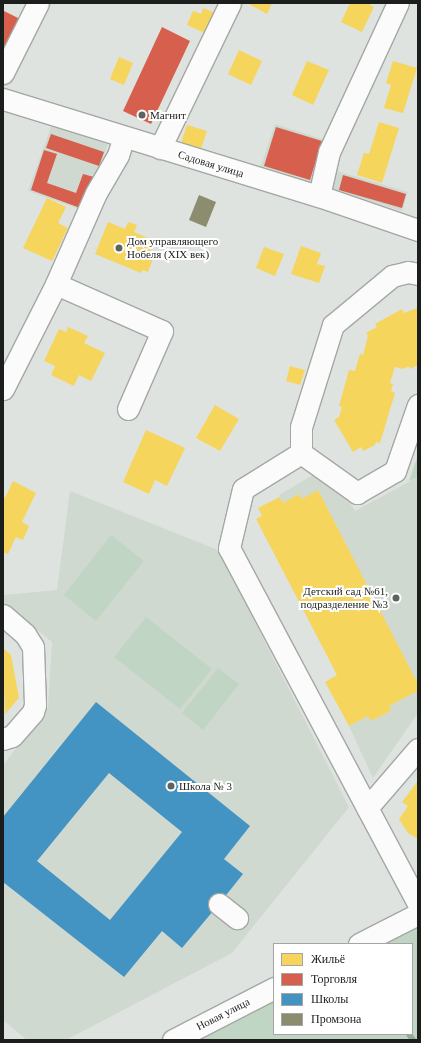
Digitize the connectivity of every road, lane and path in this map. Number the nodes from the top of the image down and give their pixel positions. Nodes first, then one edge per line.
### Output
1 (38, 3) edge
2 (230, 3) edge
3 (398, 3) edge
4 (3, 73) edge
5 (3, 99) edge
6 (124, 137) junction
7 (160, 148) junction
8 (319, 196) junction
9 (418, 230) edge
10 (418, 274) edge
11 (56, 284) junction
12 (3, 389) edge
13 (418, 405) edge
14 (128, 409) dead end
15 (301, 453) junction
16 (3, 615) edge
17 (3, 739) edge
18 (418, 749) edge
19 (367, 808) junction
20 (219, 904) dead end
21 (418, 904) edge
22 (418, 914) edge
23 (237, 918) dead end
24 (361, 943) edge
25 (273, 989) edge
26 (173, 1040) edge

1 - 4 street
2 - 7 street
3 - 8 street
5 - 6 street, Садовая улица
6 - 7 street, Садовая улица
6 - 11 street
7 - 8 street, Садовая улица
8 - 9 street, Садовая улица
10 - 15 street
11 - 12 street
11 - 14 street
13 - 15 street
15 - 19 street
16 - 17 street
18 - 19 street
19 - 21 street
20 - 23 street
22 - 24 street
25 - 26 street, Новая улица

